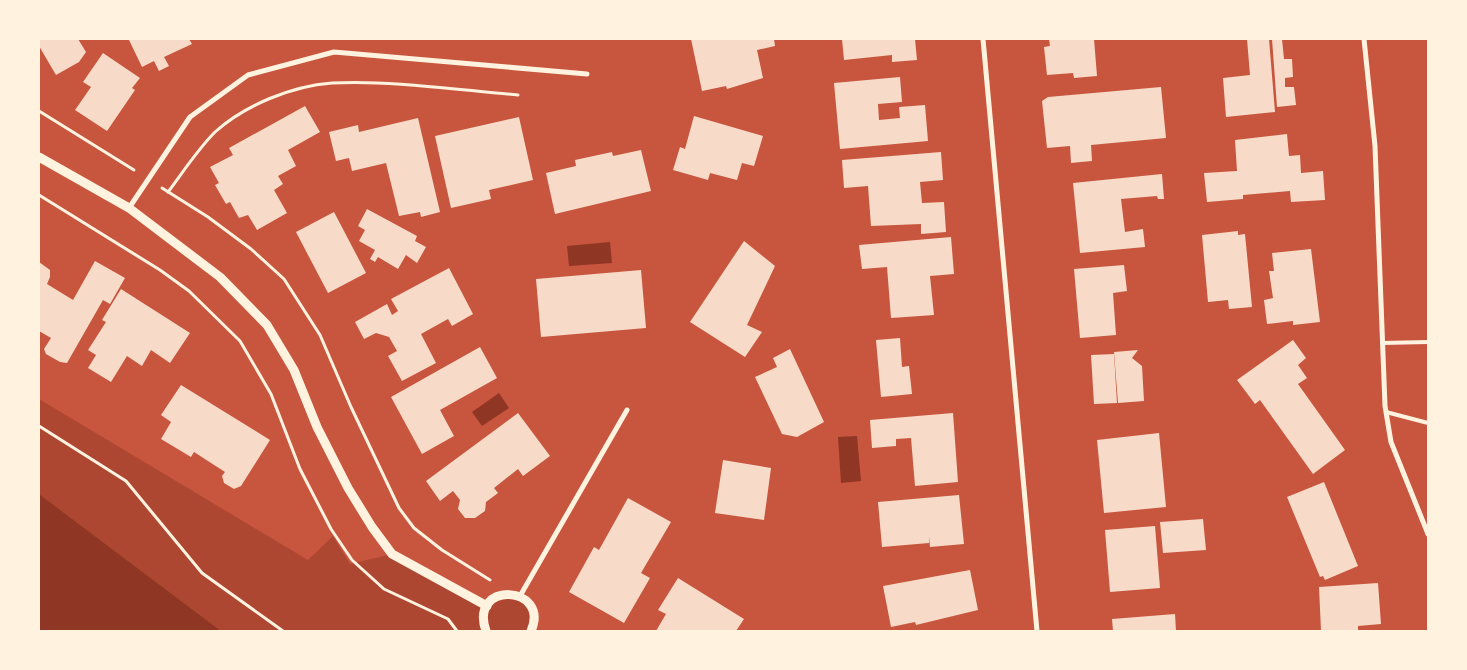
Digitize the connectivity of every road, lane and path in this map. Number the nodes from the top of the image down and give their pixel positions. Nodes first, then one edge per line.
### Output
1 (983, 39) edge
2 (1364, 39) edge
3 (587, 74) dead end
4 (518, 95) dead end
5 (39, 157) edge
6 (168, 192) dead end
7 (39, 195) edge
8 (129, 208) junction
9 (1428, 342) edge
10 (1382, 343) junction
11 (627, 410) dead end
12 (1386, 412) junction
13 (1428, 423) edge
14 (39, 426) edge
15 (1428, 534) edge
16 (520, 596) junction
17 (487, 606) junction
18 (283, 631) edge
19 (458, 631) edge
20 (486, 631) edge
21 (531, 631) edge
22 (1037, 631) edge

1 - 22 street
2 - 10 street
3 - 8 street
4 - 6 path
5 - 8 street
7 - 19 path
8 - 17 street
9 - 10 lane
10 - 12 street
11 - 16 street
12 - 13 lane
12 - 15 street
14 - 18 path
16 - 17 street
16 - 21 street
17 - 20 street

